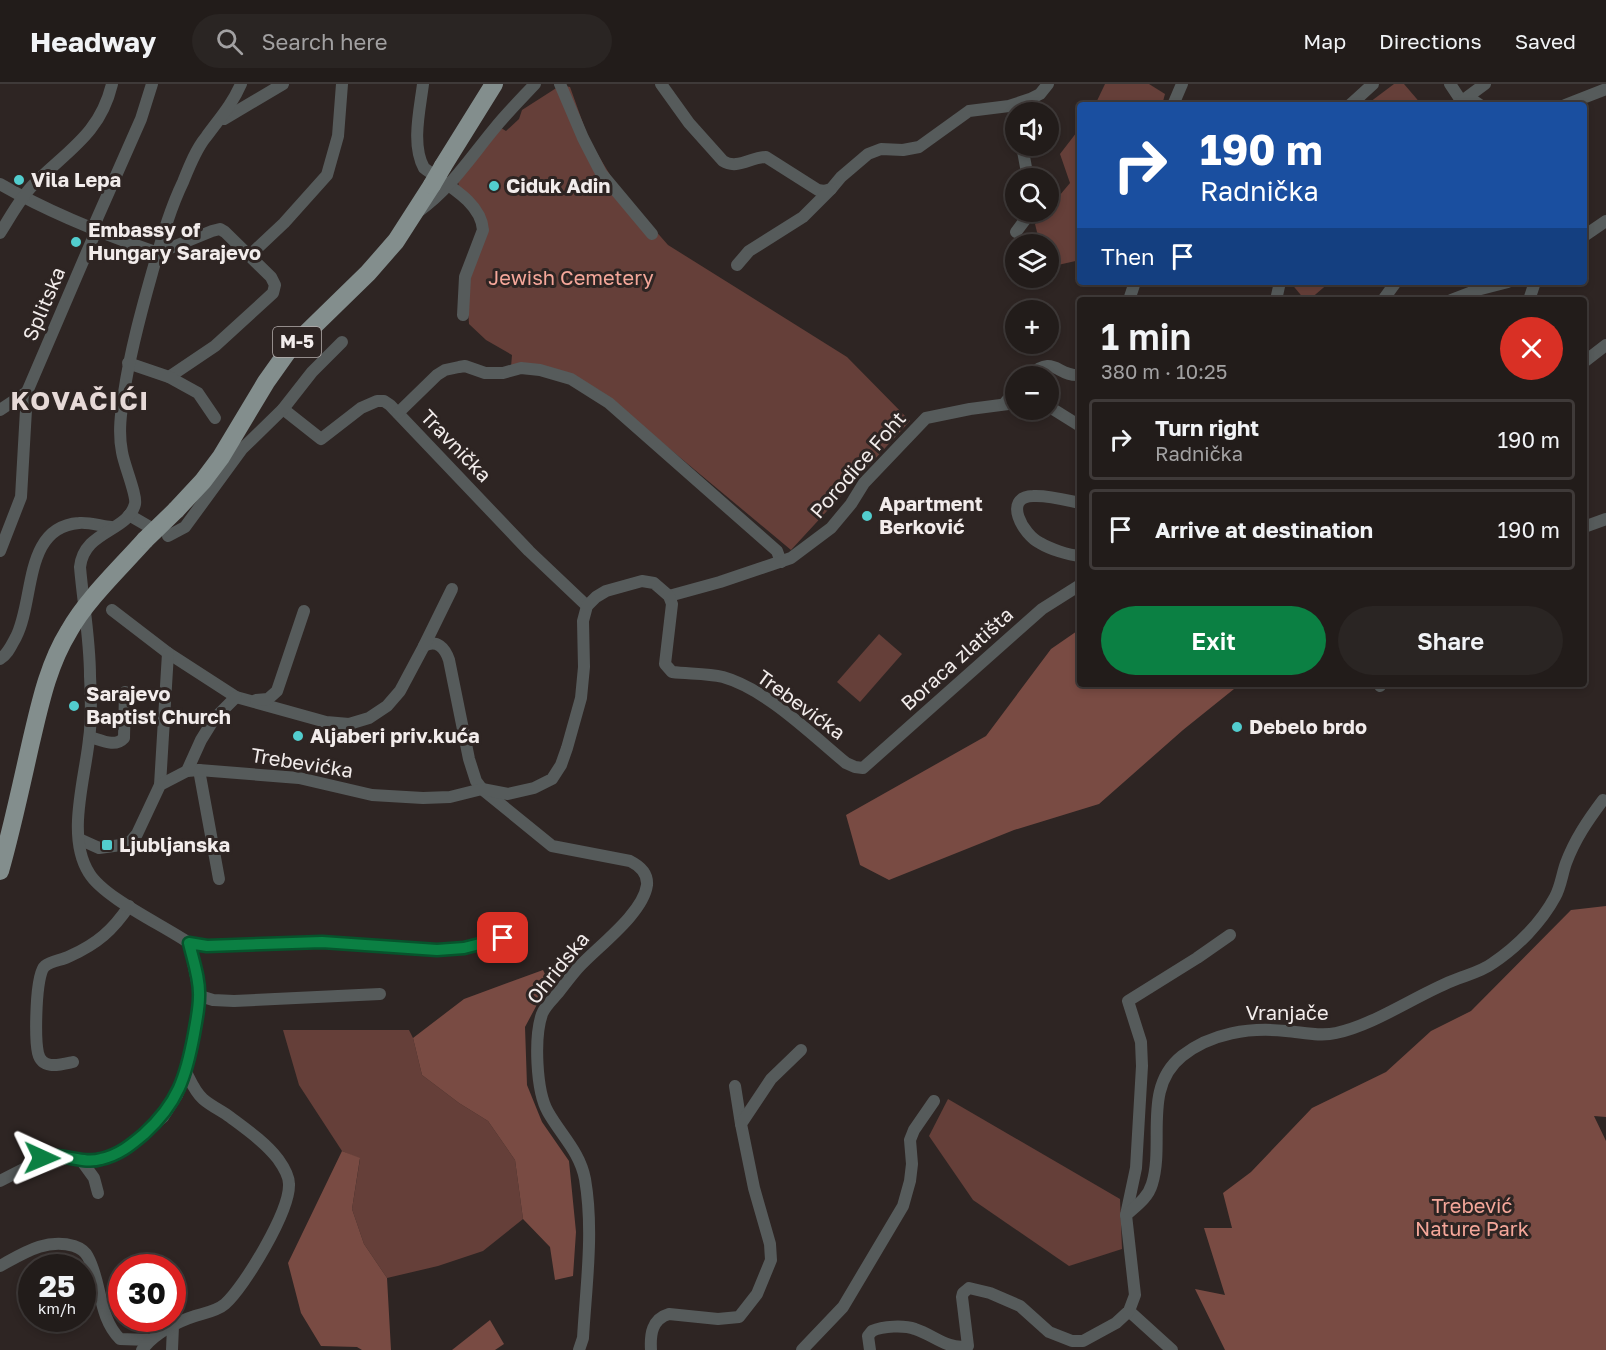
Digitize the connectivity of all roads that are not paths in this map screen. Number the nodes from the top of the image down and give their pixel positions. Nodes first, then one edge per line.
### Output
1 (112, 84) edge
2 (152, 84) edge
3 (241, 84) edge
4 (283, 84) edge
5 (342, 84) edge
6 (423, 84) edge
7 (494, 84) edge
8 (535, 84) edge
9 (560, 84) edge
10 (661, 84) edge
11 (1048, 84) edge
12 (1182, 84) edge
13 (1373, 84) edge
14 (1450, 84) edge
15 (1485, 84) edge
16 (1606, 89) edge
17 (1464, 101) edge
18 (1027, 102) edge
19 (1174, 102) edge
20 (1353, 102) edge
21 (1573, 102) edge
22 (1005, 109) edge
23 (219, 122) junction
24 (0, 184) edge
25 (440, 185) junction
26 (831, 189) junction
27 (22, 197) junction
28 (1606, 221) edge
29 (1024, 222) edge
30 (94, 231) junction
31 (1016, 232) dead end
32 (0, 233) edge
33 (652, 234) dead end
34 (1587, 234) edge
35 (158, 253) junction
36 (250, 255) junction
37 (737, 265) dead end
38 (1496, 285) edge
39 (1459, 297) edge
40 (463, 315) dead end
41 (342, 342) dead end
42 (1606, 345) edge
43 (1587, 360) edge
44 (128, 363) junction
45 (1059, 370) edge
46 (1077, 376) edge
47 (169, 377) junction
48 (27, 392) junction
49 (1005, 404) edge
50 (283, 409) junction
51 (0, 410) edge
52 (398, 413) junction
53 (1059, 413) edge
54 (215, 418) dead end
55 (1077, 424) edge
56 (1077, 503) edge
57 (129, 515) junction
58 (1606, 519) edge
59 (1587, 526) edge
60 (111, 527) junction
61 (146, 533) junction
62 (168, 536) dead end
63 (0, 551) edge
64 (1077, 555) edge
65 (781, 562) junction
66 (1077, 587) edge
67 (452, 589) dead end
68 (669, 596) junction
69 (587, 606) junction
70 (85, 608) junction
71 (112, 610) dead end
72 (304, 611) dead end
73 (424, 646) junction
74 (168, 653) junction
75 (0, 659) edge
76 (125, 692) dead end
77 (242, 699) junction
78 (90, 737) junction
79 (863, 768) joint
80 (193, 771) junction
81 (160, 785) junction
82 (482, 789) junction
83 (1603, 800) dead end
84 (79, 838) junction
85 (0, 871) edge
86 (219, 879) dead end
87 (129, 906) junction
88 (1230, 935) dead end
89 (503, 938) dead end
90 (189, 943) junction
91 (380, 994) dead end
92 (200, 996) junction
93 (801, 1050) dead end
94 (73, 1062) dead end
95 (186, 1072) junction
96 (735, 1086) dead end
97 (934, 1101) dead end
98 (741, 1124) junction
99 (81, 1160) junction
100 (0, 1181) edge
101 (98, 1193) dead end
102 (1126, 1215) junction
103 (0, 1266) edge
104 (1130, 1311) junction
105 (186, 1320) edge
106 (164, 1332) edge
107 (173, 1332) edge
108 (146, 1345) edge
109 (952, 1349) edge
110 (172, 1350) edge
111 (579, 1350) edge
112 (651, 1350) edge
113 (802, 1350) edge
114 (870, 1350) edge
115 (1172, 1350) edge

1 - 27 street
2 - 30 street, Splitska
3 - 23 street
4 - 23 street
5 - 36 street
6 - 25 street
7 - 25 main road, M-5, bridge
8 - 25 street
9 - 33 street
10 - 26 street
11 - 18 street
12 - 19 street
13 - 20 street
14 - 17 street
15 - 17 street
16 - 21 street
22 - 26 street
23 - 35 street
24 - 27 street
25 - 40 street
25 - 61 main road, M-5, bridge
26 - 37 street
27 - 30 street
27 - 32 street
28 - 34 street
29 - 31 street
30 - 35 street
30 - 48 street, Splitska
35 - 36 street
35 - 44 street
36 - 47 street
38 - 39 street
41 - 50 street
42 - 43 street
44 - 47 street
44 - 57 street
45 - 46 street
47 - 54 street
48 - 51 street
48 - 63 street, Splitska
49 - 65 street, Porodice Foht
50 - 52 street, Travnička
50 - 62 street
52 - 65 street
52 - 69 street, Travnička
53 - 55 street
56 - 64 street
57 - 60 street
57 - 61 street
58 - 59 street
60 - 70 street
60 - 75 street
61 - 70 main road, M-5
65 - 68 street, Porodice Foht
66 - 79 street, Boraca zlatišta
67 - 73 street
68 - 69 street
68 - 79 street, Trebevićka
69 - 82 street, Trebevićka
70 - 78 street
70 - 85 main road, M-5
71 - 74 street
72 - 77 street
73 - 77 street
73 - 82 street
74 - 77 street
74 - 81 street
76 - 78 street
77 - 80 street
78 - 84 street
80 - 81 street
80 - 82 street, Trebevićka
80 - 86 street
81 - 84 street
82 - 111 street, Ohridska
83 - 102 street, Vranjače
84 - 87 street
87 - 90 street
87 - 94 street
88 - 102 street
89 - 90 street
90 - 92 street
91 - 92 street
92 - 95 street
93 - 98 street
95 - 99 street
95 - 105 street
96 - 98 street
97 - 113 street
98 - 112 street
99 - 100 street
99 - 101 street
102 - 104 street
103 - 108 street
104 - 109 street
104 - 115 street
106 - 108 street
107 - 110 street
109 - 114 street

